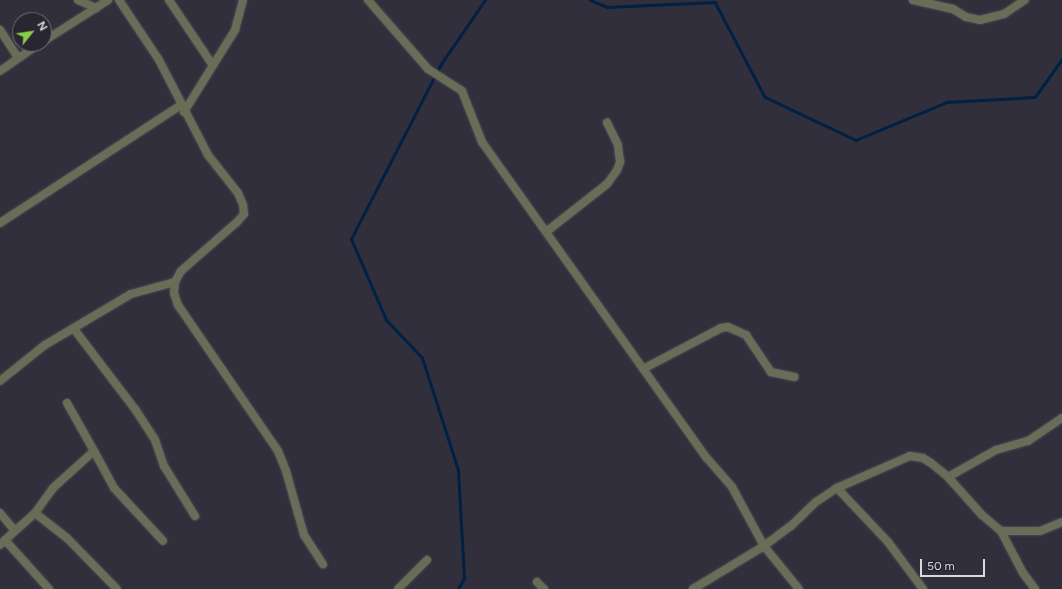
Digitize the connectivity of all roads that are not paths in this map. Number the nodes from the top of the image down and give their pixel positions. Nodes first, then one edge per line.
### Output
1 (78, 0) edge
2 (108, 0) edge
3 (119, 0) edge
4 (169, 0) edge
5 (243, 0) edge
6 (368, 0) edge
7 (913, 0) edge
8 (1026, 0) edge
9 (96, 8) junction
10 (0, 30) edge
11 (52, 36) edge
12 (27, 52) edge
13 (18, 58) junction
14 (212, 64) junction
15 (0, 71) edge
16 (183, 109) junction
17 (607, 122) dead end
18 (0, 223) edge
19 (546, 232) junction
20 (176, 282) junction
21 (74, 330) junction
22 (643, 369) junction
23 (794, 377) dead end
24 (0, 381) edge
25 (67, 403) dead end
26 (1062, 418) edge
27 (94, 451) junction
28 (948, 477) junction
29 (837, 488) junction
30 (36, 513) junction
31 (0, 514) edge
32 (195, 516) dead end
33 (1062, 522) edge
34 (15, 530) junction
35 (1001, 531) junction
36 (163, 541) dead end
37 (2, 542) edge
38 (764, 546) junction
39 (427, 560) dead end
40 (323, 564) dead end
41 (537, 582) dead end
42 (49, 589) edge
43 (117, 589) edge
44 (398, 589) edge
45 (544, 589) edge
46 (693, 589) edge
47 (799, 589) edge
48 (923, 589) edge
49 (1035, 589) edge

1 - 9 street
2 - 9 street
3 - 16 street
4 - 14 street
5 - 14 street
6 - 19 street
7 - 8 street
9 - 11 street
10 - 13 street
12 - 13 street
13 - 15 street
14 - 16 street
16 - 18 street
16 - 20 street
17 - 19 street
19 - 22 street
20 - 21 street
20 - 40 street
21 - 24 street
21 - 32 street
22 - 23 street
22 - 38 street
25 - 27 street
26 - 28 street
27 - 30 street
27 - 36 street
28 - 29 street
28 - 35 street
29 - 38 street
29 - 48 street
30 - 34 street
30 - 43 street
31 - 34 street
33 - 35 street
34 - 37 street
35 - 49 street
37 - 42 street
38 - 46 street
38 - 47 street
39 - 44 street
41 - 45 street

